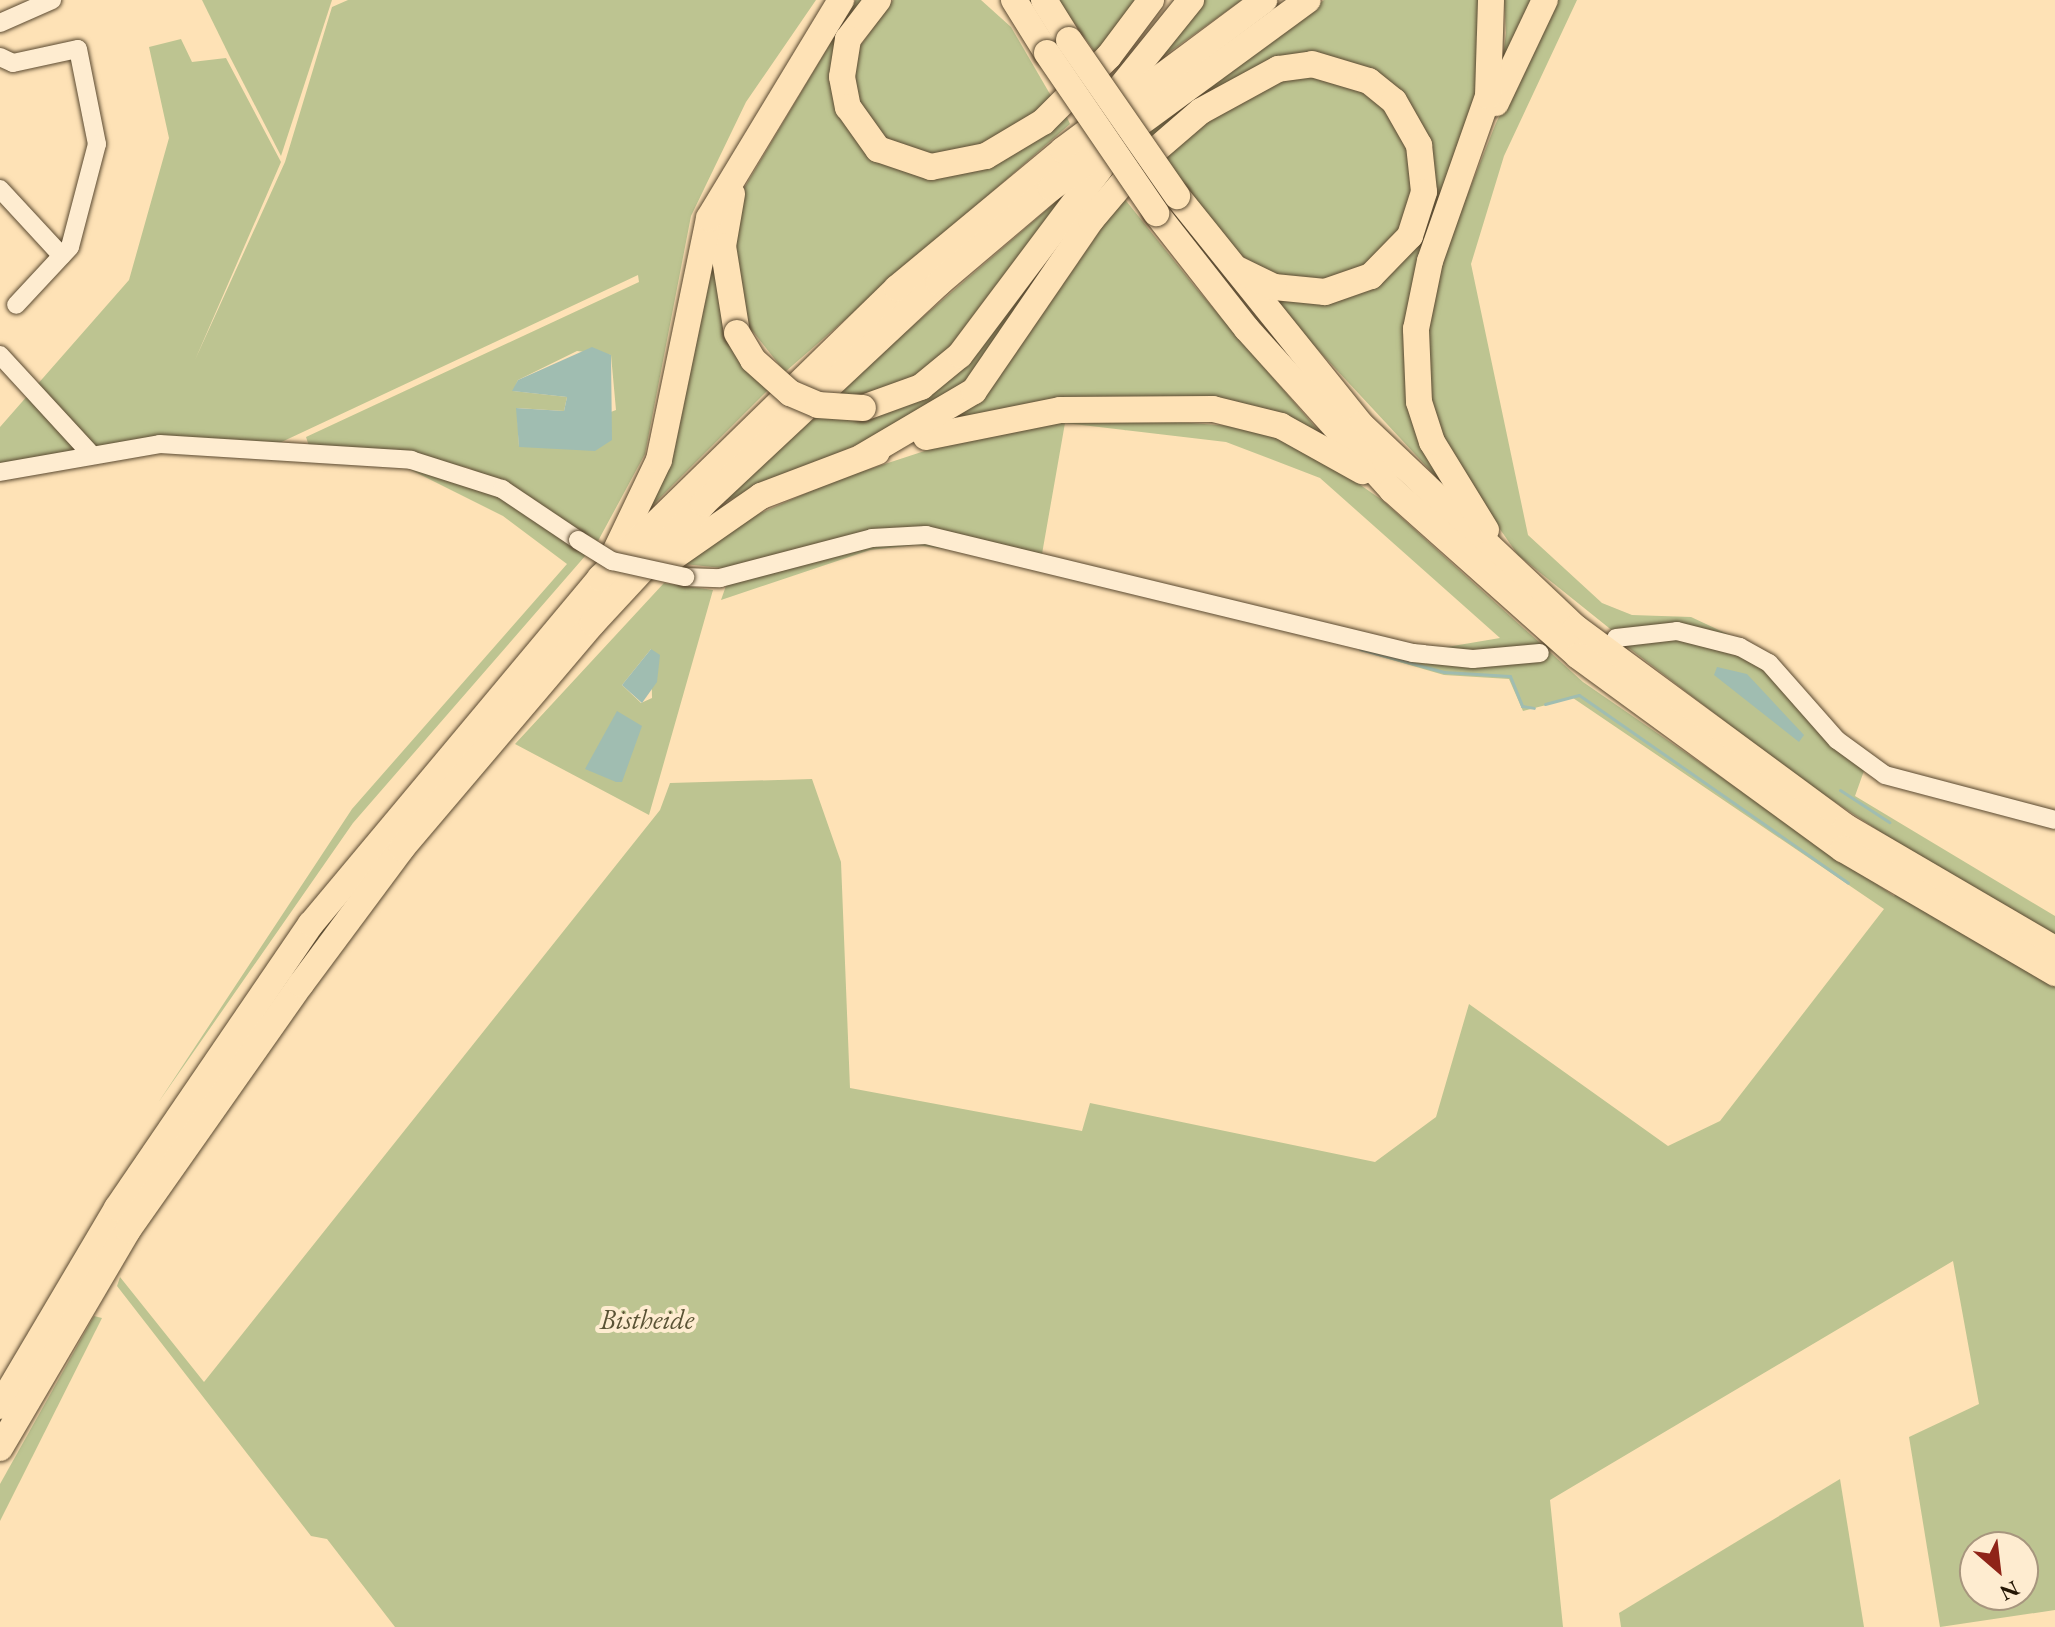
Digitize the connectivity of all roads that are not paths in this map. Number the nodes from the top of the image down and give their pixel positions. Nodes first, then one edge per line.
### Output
1 (13, 0) edge
2 (52, 0) edge
3 (841, 0) edge
4 (878, 0) edge
5 (995, 0) edge
6 (1014, 0) edge
7 (1044, 0) edge
8 (1151, 0) edge
9 (1191, 0) edge
10 (1264, 0) edge
11 (1308, 0) edge
12 (1491, 0) edge
13 (1545, 0) edge
14 (3, 21) edge
15 (1029, 26) junction
16 (1058, 47) junction
17 (0, 57) edge
18 (1150, 115) junction
19 (1063, 150) junction
20 (741, 160) junction
21 (1461, 179) junction
22 (0, 189) edge
23 (62, 256) junction
24 (1229, 265) junction
25 (16, 305) dead end
26 (0, 355) edge
27 (92, 455) junction
28 (862, 457) junction
29 (0, 472) edge
30 (1392, 490) junction
31 (600, 578) junction
32 (593, 623) junction
33 (1576, 628) junction
34 (1616, 638) dead end
35 (1540, 653) dead end
36 (2055, 820) edge
37 (2055, 949) edge
38 (2055, 973) edge
39 (0, 1406) edge
40 (0, 1448) edge

1 - 14 street
2 - 14 street
3 - 20 highway
4 - 8 highway
5 - 15 highway
6 - 15 highway
7 - 16 highway
9 - 19 highway
10 - 19 highway
11 - 18 highway
12 - 21 highway
13 - 21 highway
15 - 16 highway
16 - 24 highway, bridge
16 - 30 highway, bridge
17 - 23 street
18 - 20 highway, bridge
18 - 32 highway
19 - 31 highway
20 - 31 highway
21 - 33 highway
22 - 23 street
23 - 25 street
24 - 28 highway
24 - 33 highway
26 - 27 street
27 - 29 street
27 - 35 street, bridge
28 - 30 highway
28 - 32 highway
30 - 38 highway
31 - 39 highway
32 - 40 highway
33 - 37 highway
34 - 36 street

